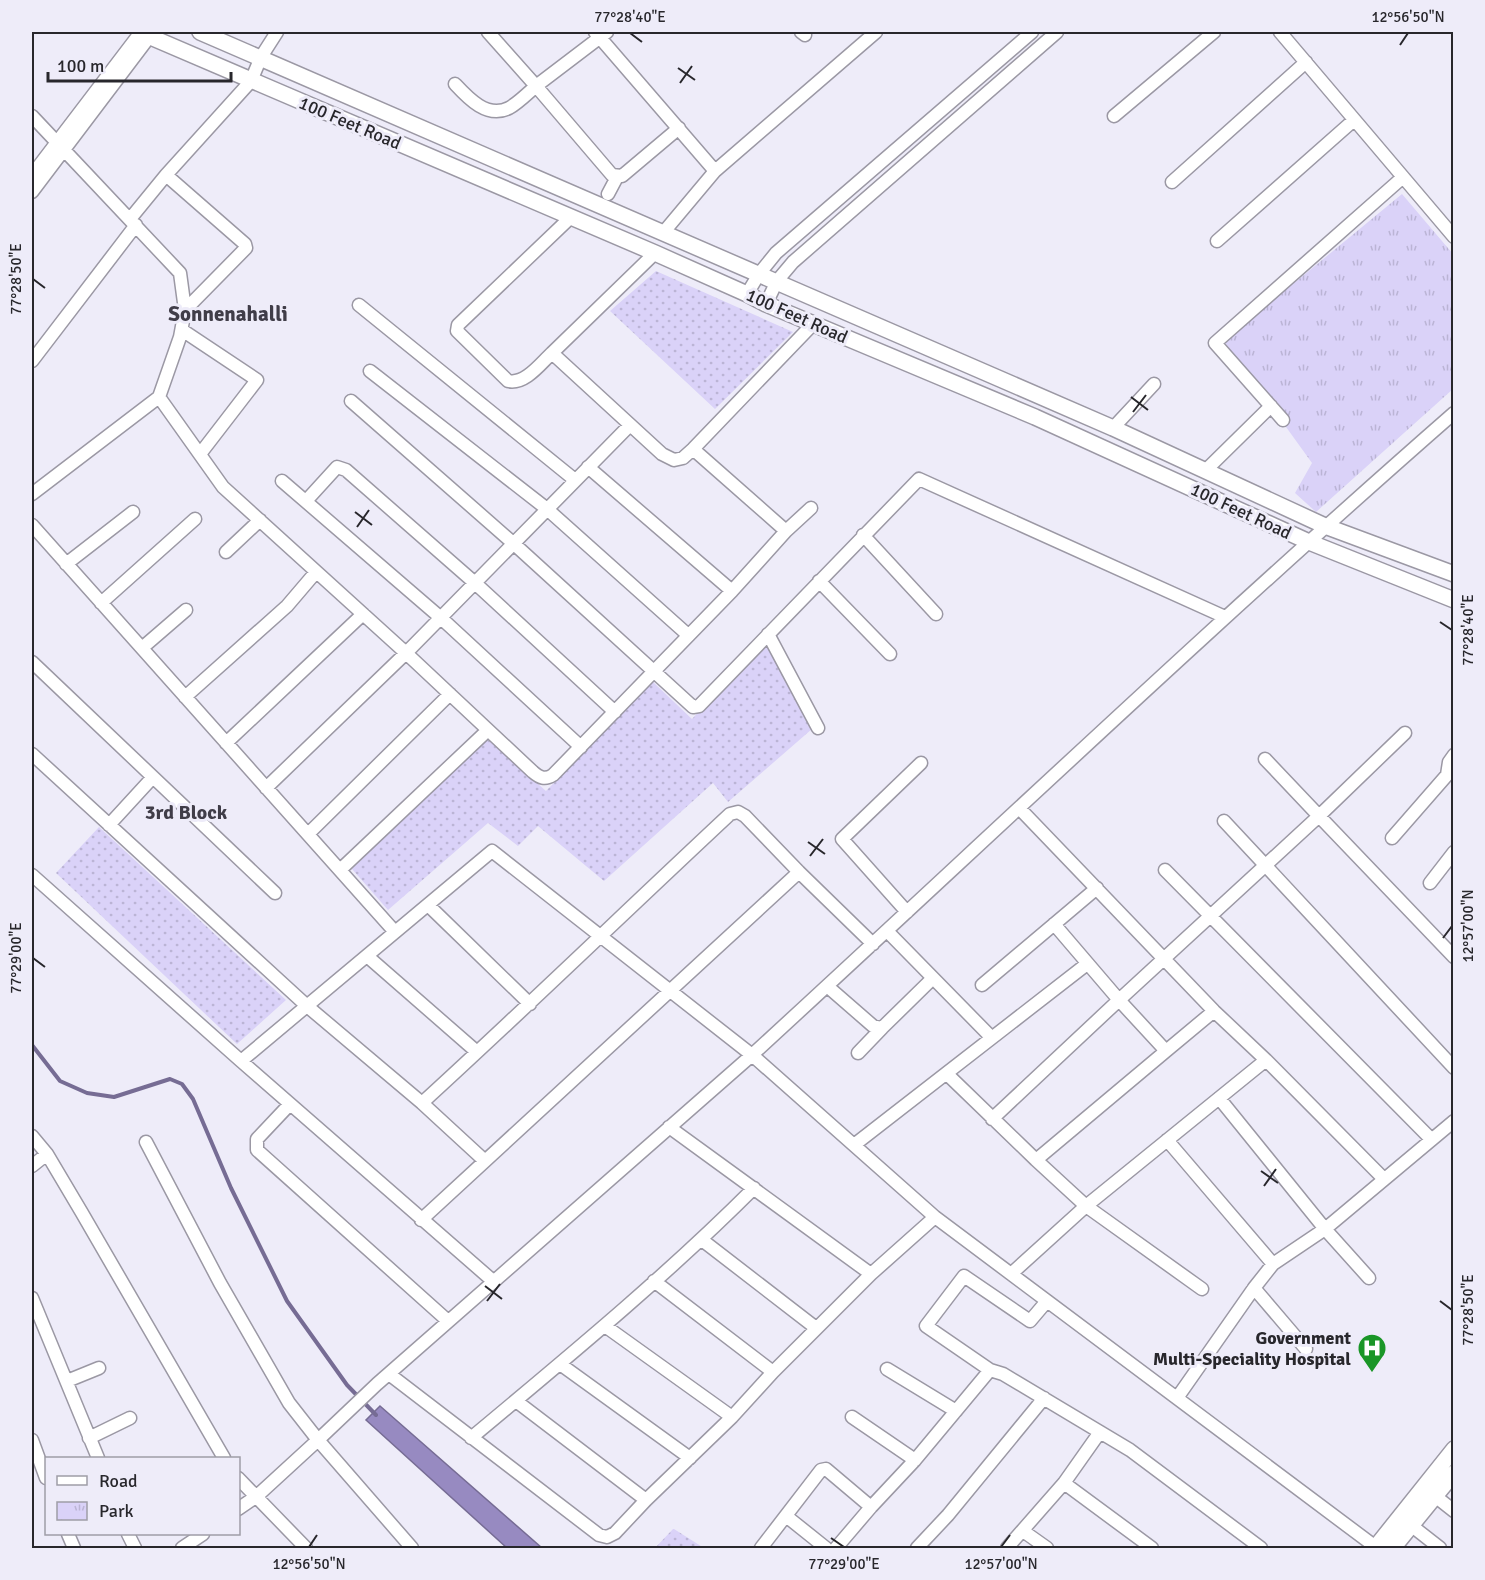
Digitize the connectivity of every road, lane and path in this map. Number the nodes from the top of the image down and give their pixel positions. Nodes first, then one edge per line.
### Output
1 (200, 32) edge
2 (278, 32) edge
3 (488, 32) edge
4 (876, 32) edge
5 (1032, 32) edge
6 (1057, 32) edge
7 (1214, 32) edge
8 (1280, 32) edge
9 (145, 33) edge
10 (601, 33) edge
11 (261, 57) junction
12 (1306, 62) junction
13 (251, 81) junction
14 (455, 84) dead end
15 (536, 86) junction
16 (32, 116) edge
17 (1114, 117) dead end
18 (1354, 120) junction
19 (679, 128) junction
20 (61, 146) junction
21 (716, 171) junction
22 (32, 175) edge
23 (166, 175) junction
24 (617, 177) junction
25 (1402, 178) junction
26 (1172, 182) dead end
27 (32, 192) edge
28 (608, 194) dead end
29 (571, 217) junction
30 (133, 222) junction
31 (663, 233) junction
32 (1454, 237) edge
33 (1217, 241) dead end
34 (655, 253) junction
35 (759, 274) junction
36 (777, 281) junction
37 (747, 294) junction
38 (766, 304) junction
39 (359, 306) dead end
40 (185, 310) junction
41 (813, 324) junction
42 (182, 330) junction
43 (552, 353) junction
44 (32, 362) edge
45 (370, 371) dead end
46 (1154, 384) dead end
47 (159, 397) junction
48 (351, 401) dead end
49 (1271, 406) junction
50 (1454, 413) edge
51 (1283, 420) dead end
52 (630, 425) junction
53 (1113, 428) junction
54 (693, 449) junction
55 (200, 454) junction
56 (588, 467) junction
57 (1206, 470) junction
58 (575, 480) junction
59 (282, 481) dead end
60 (32, 494) edge
61 (306, 501) junction
62 (811, 508) dead end
63 (547, 509) junction
64 (133, 512) dead end
65 (195, 519) dead end
66 (260, 520) junction
67 (32, 525) edge
68 (1325, 526) junction
69 (786, 531) junction
70 (863, 535) junction
71 (1309, 542) junction
72 (513, 543) junction
73 (226, 552) dead end
74 (66, 564) junction
75 (316, 572) junction
76 (1454, 574) edge
77 (819, 581) junction
78 (475, 583) junction
79 (732, 591) junction
80 (1454, 600) edge
81 (101, 603) junction
82 (186, 610) dead end
83 (363, 614) junction
84 (936, 614) dead end
85 (1225, 617) junction
86 (441, 618) junction
87 (768, 634) junction
88 (688, 635) junction
89 (141, 648) junction
90 (406, 653) junction
91 (891, 654) dead end
92 (32, 662) edge
93 (653, 671) junction
94 (450, 694) junction
95 (185, 697) junction
96 (615, 712) junction
97 (818, 728) dead end
98 (488, 730) junction
99 (1406, 733) dead end
100 (226, 743) junction
101 (581, 747) junction
102 (32, 754) edge
103 (1454, 755) edge
104 (1265, 759) dead end
105 (921, 763) dead end
106 (153, 777) junction
107 (266, 788) junction
108 (1020, 809) junction
109 (1319, 816) junction
110 (1224, 821) dead end
111 (109, 825) junction
112 (308, 834) junction
113 (1392, 838) dead end
114 (1454, 852) edge
115 (1264, 866) junction
116 (340, 870) junction
117 (1165, 870) dead end
118 (799, 872) junction
119 (32, 875) edge
120 (1430, 883) dead end
121 (1097, 888) junction
122 (275, 893) dead end
123 (428, 905) junction
124 (907, 912) junction
125 (1210, 915) junction
126 (1054, 924) junction
127 (888, 931) junction
128 (395, 932) junction
129 (600, 935) junction
130 (873, 944) junction
131 (367, 956) junction
132 (1164, 957) junction
133 (1454, 957) edge
134 (1087, 964) junction
135 (933, 978) junction
136 (982, 985) dead end
137 (827, 986) junction
138 (671, 990) junction
139 (1119, 1000) junction
140 (530, 1004) junction
141 (307, 1006) junction
142 (1214, 1011) junction
143 (882, 1028) junction
144 (992, 1038) junction
145 (1166, 1051) junction
146 (477, 1052) junction
147 (858, 1053) dead end
148 (752, 1055) junction
149 (1266, 1060) junction
150 (241, 1061) junction
151 (1454, 1068) edge
152 (947, 1074) junction
153 (1219, 1098) junction
154 (422, 1103) junction
155 (290, 1104) junction
156 (992, 1119) junction
157 (1454, 1121) edge
158 (669, 1127) junction
159 (32, 1136) edge
160 (1431, 1139) junction
161 (1167, 1140) junction
162 (146, 1142) dead end
163 (854, 1145) junction
164 (47, 1154) junction
165 (1036, 1160) junction
166 (485, 1161) junction
167 (32, 1166) edge
168 (1384, 1179) junction
169 (754, 1188) junction
170 (1086, 1206) junction
171 (935, 1217) junction
172 (421, 1220) junction
173 (1325, 1229) junction
174 (702, 1240) junction
175 (1273, 1263) junction
176 (871, 1274) junction
177 (1011, 1274) junction
178 (1369, 1278) dead end
179 (493, 1281) junction
180 (654, 1281) junction
181 (1254, 1288) junction
182 (1202, 1289) dead end
183 (32, 1298) edge
184 (1047, 1301) junction
185 (448, 1321) junction
186 (605, 1326) junction
187 (816, 1328) junction
188 (1306, 1349) dead end
189 (560, 1364) junction
190 (99, 1368) dead end
191 (887, 1369) dead end
192 (990, 1370) junction
193 (772, 1372) junction
194 (388, 1374) junction
195 (67, 1381) junction
196 (1044, 1398) junction
197 (1177, 1398) junction
198 (516, 1401) junction
199 (956, 1411) junction
200 (732, 1417) junction
201 (852, 1417) dead end
202 (130, 1418) dead end
203 (1100, 1432) junction
204 (89, 1438) junction
205 (471, 1438) junction
206 (32, 1440) edge
207 (318, 1440) junction
208 (1454, 1449) edge
209 (98, 1457) edge
210 (223, 1457) edge
211 (690, 1458) junction
212 (915, 1460) junction
213 (1454, 1473) edge
214 (45, 1475) edge
215 (240, 1480) edge
216 (1064, 1483) junction
217 (256, 1496) junction
218 (1435, 1496) junction
219 (646, 1500) junction
220 (871, 1507) junction
221 (240, 1508) edge
222 (1454, 1511) edge
223 (786, 1516) junction
224 (1412, 1526) junction
225 (1023, 1531) junction
226 (200, 1535) edge
227 (182, 1548) edge
228 (306, 1548) edge
229 (412, 1548) edge
230 (760, 1548) edge
231 (826, 1548) edge
232 (836, 1548) edge
233 (917, 1548) edge
234 (1007, 1548) edge
235 (1047, 1548) edge
236 (1152, 1548) edge
237 (1262, 1548) edge
238 (1376, 1548) edge
239 (1393, 1548) edge
240 (1440, 1548) edge

1 - 11 main road, 100 Feet Road
2 - 11 street
3 - 15 street
4 - 21 street
5 - 35 street
6 - 36 street
7 - 17 street
8 - 12 street
9 - 13 main road, 100 Feet Road
9 - 20 street
10 - 15 street
10 - 19 street
11 - 13 street
11 - 31 main road, 100 Feet Road
12 - 18 street
12 - 26 street
13 - 23 street
13 - 29 main road, 100 Feet Road
14 - 15 street
15 - 24 street
16 - 20 street
18 - 25 street
18 - 33 street
19 - 21 street
19 - 24 street
20 - 22 street
20 - 27 street
20 - 30 street
21 - 31 street
23 - 30 street
23 - 40 street
24 - 28 street
25 - 32 street
25 - 49 street
29 - 34 main road, 100 Feet Road
29 - 43 street
30 - 40 street
30 - 44 street
31 - 35 main road, 100 Feet Road
34 - 37 main road, 100 Feet Road
34 - 43 street
35 - 36 main road, 100 Feet Road
35 - 37 street
36 - 38 street
36 - 53 main road, 100 Feet Road
37 - 38 main road, 100 Feet Road
38 - 41 main road, 100 Feet Road
39 - 58 street
40 - 42 street
41 - 54 street
41 - 71 main road, 100 Feet Road
42 - 47 street
42 - 55 street
43 - 52 street
45 - 63 street
46 - 53 street
47 - 55 street
47 - 60 street
48 - 72 street
49 - 51 street
49 - 57 street
50 - 68 street
52 - 54 street
52 - 56 street
53 - 57 main road, 100 Feet Road
54 - 69 street
55 - 66 street
56 - 58 street
56 - 79 street
57 - 68 main road, 100 Feet Road
58 - 63 street
59 - 61 street
61 - 78 street
61 - 86 street
62 - 69 street
63 - 72 street
63 - 88 street
64 - 74 street
65 - 81 street
66 - 73 street
66 - 75 street
67 - 74 street
68 - 71 street
68 - 76 main road, 100 Feet Road
69 - 79 street
70 - 77 street
70 - 84 street
70 - 85 street
71 - 80 main road, 100 Feet Road
71 - 85 street
72 - 78 street
72 - 93 street
74 - 81 street
75 - 83 street
75 - 95 street
77 - 87 street
77 - 91 street
78 - 86 street
78 - 96 street
79 - 88 street
81 - 89 street
82 - 89 street
83 - 90 street
83 - 100 street
85 - 108 street
86 - 90 street
86 - 101 street
87 - 93 street
87 - 97 street
88 - 93 street
89 - 95 street
90 - 94 street
90 - 107 street
92 - 106 street
93 - 96 street
94 - 98 street
94 - 112 street
95 - 100 street
96 - 101 street
98 - 101 street
98 - 116 street
99 - 109 street
100 - 107 street
102 - 111 street
103 - 113 street
104 - 109 street
105 - 124 street
106 - 111 street
106 - 122 street
107 - 112 street
108 - 121 street
108 - 124 street
109 - 115 street
109 - 133 street
110 - 115 street
111 - 141 street
112 - 116 street
114 - 120 street
115 - 125 street
115 - 151 street
116 - 128 street
117 - 125 street
118 - 129 street
118 - 130 street
118 - 138 street
119 - 150 street
121 - 126 street
121 - 132 street
123 - 128 street
123 - 129 street
123 - 140 street
124 - 127 street
125 - 132 street
125 - 160 street
126 - 134 street
126 - 136 street
127 - 130 street
127 - 135 street
128 - 131 street
129 - 138 street
129 - 140 street
130 - 137 street
131 - 141 street
131 - 146 street
132 - 139 street
132 - 142 street
134 - 139 street
134 - 144 street
135 - 143 street
135 - 144 street
137 - 143 street
137 - 148 street
138 - 148 street
138 - 166 street
139 - 145 street
139 - 156 street
140 - 146 street
141 - 150 street
141 - 154 street
142 - 145 street
142 - 149 street
143 - 147 street
144 - 152 street
145 - 165 street
146 - 154 street
148 - 158 street
148 - 163 street
149 - 153 street
149 - 168 street
150 - 155 street
152 - 156 street
152 - 163 street
153 - 161 street
153 - 173 street
154 - 166 street
155 - 172 street
155 - 185 street
156 - 165 street
157 - 160 street
158 - 169 street
158 - 179 street
159 - 164 street
160 - 168 street
161 - 170 street
161 - 175 street
162 - 207 street
163 - 171 street
164 - 167 street
164 - 210 street
165 - 170 street
166 - 172 street
168 - 173 street
169 - 174 street
169 - 176 street
170 - 177 street
170 - 182 street
171 - 176 street
171 - 177 street
172 - 179 street
173 - 175 street
173 - 178 street
174 - 180 street
174 - 187 street
175 - 181 street
176 - 187 street
177 - 184 street
179 - 185 street
180 - 186 street
180 - 193 street
181 - 188 street
181 - 197 street
183 - 195 street
184 - 192 street
184 - 197 street
185 - 194 street
186 - 189 street
186 - 200 street
187 - 193 street
189 - 198 street
189 - 211 street
190 - 195 street
191 - 199 street
192 - 196 street
192 - 199 street
193 - 200 street
194 - 205 street
194 - 207 street
195 - 204 street
196 - 203 street
196 - 233 street
197 - 238 street
198 - 205 street
198 - 219 street
199 - 212 street
200 - 211 street
201 - 212 street
202 - 204 street
203 - 216 street
203 - 237 street
204 - 209 street
205 - 219 street
206 - 214 street
207 - 217 street
207 - 229 street
208 - 238 main road
211 - 219 street
212 - 220 street
213 - 218 main road
215 - 217 street
216 - 225 street
216 - 236 street
217 - 221 street
217 - 228 street
218 - 222 street
218 - 224 main road
220 - 223 street
220 - 232 street
223 - 230 street
223 - 231 street
224 - 239 main road
224 - 240 street
225 - 234 street
225 - 235 street
226 - 227 street

